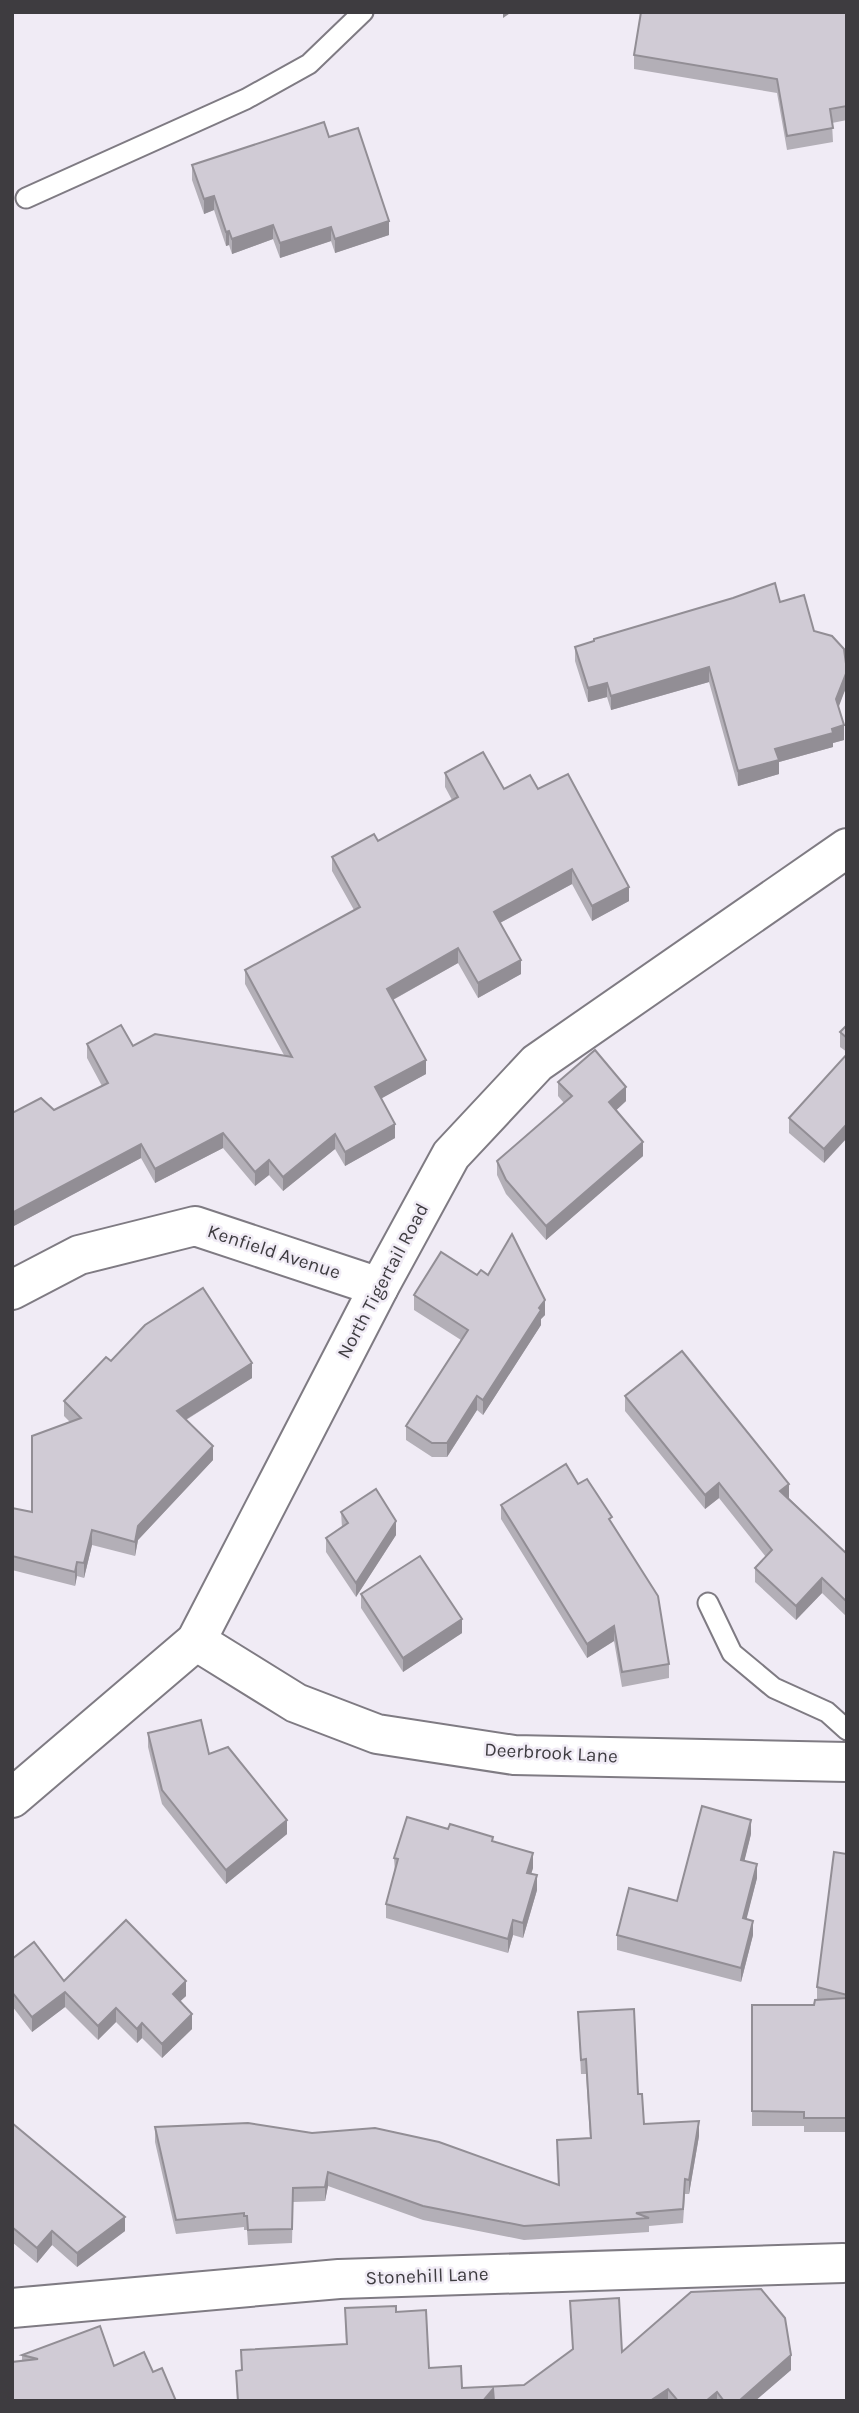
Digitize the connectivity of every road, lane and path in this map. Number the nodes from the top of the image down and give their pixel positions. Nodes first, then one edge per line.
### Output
1 (363, 12) edge
2 (26, 198) dead end
3 (847, 848) edge
4 (379, 1287) junction
5 (12, 1290) edge
6 (708, 1603) dead end
7 (195, 1641) junction
8 (847, 1730) edge
9 (847, 1762) edge
10 (12, 1798) edge
11 (843, 2263) dead end
12 (12, 2308) edge

1 - 2 lane
3 - 4 street, North Tigertail Road
4 - 5 street, Kenfield Avenue
4 - 7 street, North Tigertail Road
6 - 8 lane
7 - 9 street, Deerbrook Lane
7 - 10 street, North Tigertail Road
11 - 12 street, Stonehill Lane

